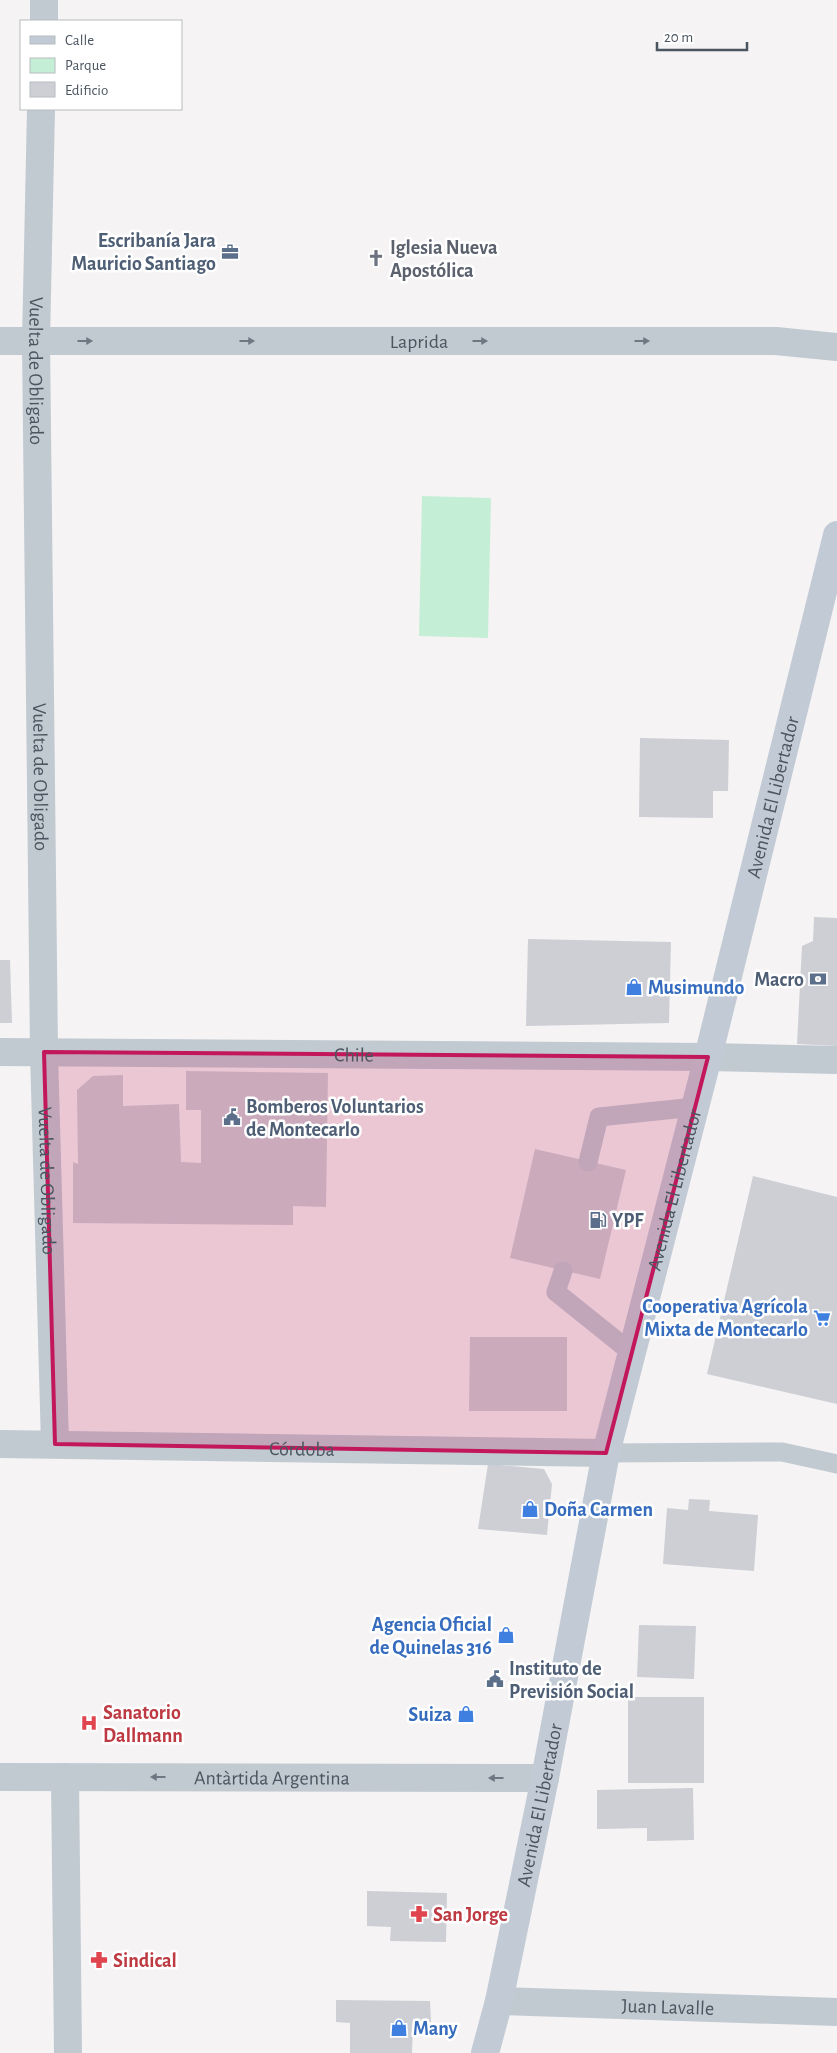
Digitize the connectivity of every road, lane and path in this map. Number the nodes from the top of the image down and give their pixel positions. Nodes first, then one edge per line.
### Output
1 (44, 0) edge
2 (44, 20) edge
3 (41, 110) edge
4 (0, 341) edge
5 (36, 341) junction
6 (837, 347) edge
7 (837, 536) edge
8 (0, 1052) edge
9 (44, 1052) junction
10 (708, 1057) junction
11 (837, 1060) edge
12 (695, 1108) junction
13 (588, 1162) dead end
14 (562, 1271) dead end
15 (632, 1352) junction
16 (0, 1444) edge
17 (55, 1444) junction
18 (606, 1453) junction
19 (837, 1464) edge
20 (0, 1777) edge
21 (65, 1777) junction
22 (545, 1778) junction
23 (499, 2001) junction
24 (837, 2012) edge
25 (68, 2053) edge
26 (485, 2053) edge

1 - 2 street
3 - 5 street, Vuelta de Obligado
4 - 5 street, Laprida
5 -> 6 street, Laprida
5 - 9 street, Vuelta de Obligado
7 - 10 main road, Avenida El Libertador
8 - 9 street, Chile
9 - 10 street, Chile
9 - 17 street, Vuelta de Obligado
10 - 11 street, Chile
10 - 12 main road, Avenida El Libertador
12 - 13 lane
12 - 15 main road, Avenida El Libertador
14 - 15 lane
15 - 18 main road, Avenida El Libertador
16 - 17 street, Córdoba
17 - 18 street, Córdoba
18 - 19 lane
18 - 22 main road, Avenida El Libertador
20 - 21 street, Antàrtida Argentina
22 -> 21 street, Antàrtida Argentina
21 - 25 street
22 - 23 main road, Avenida El Libertador
23 - 24 street, Juan Lavalle
23 - 26 main road, Avenida El Libertador

